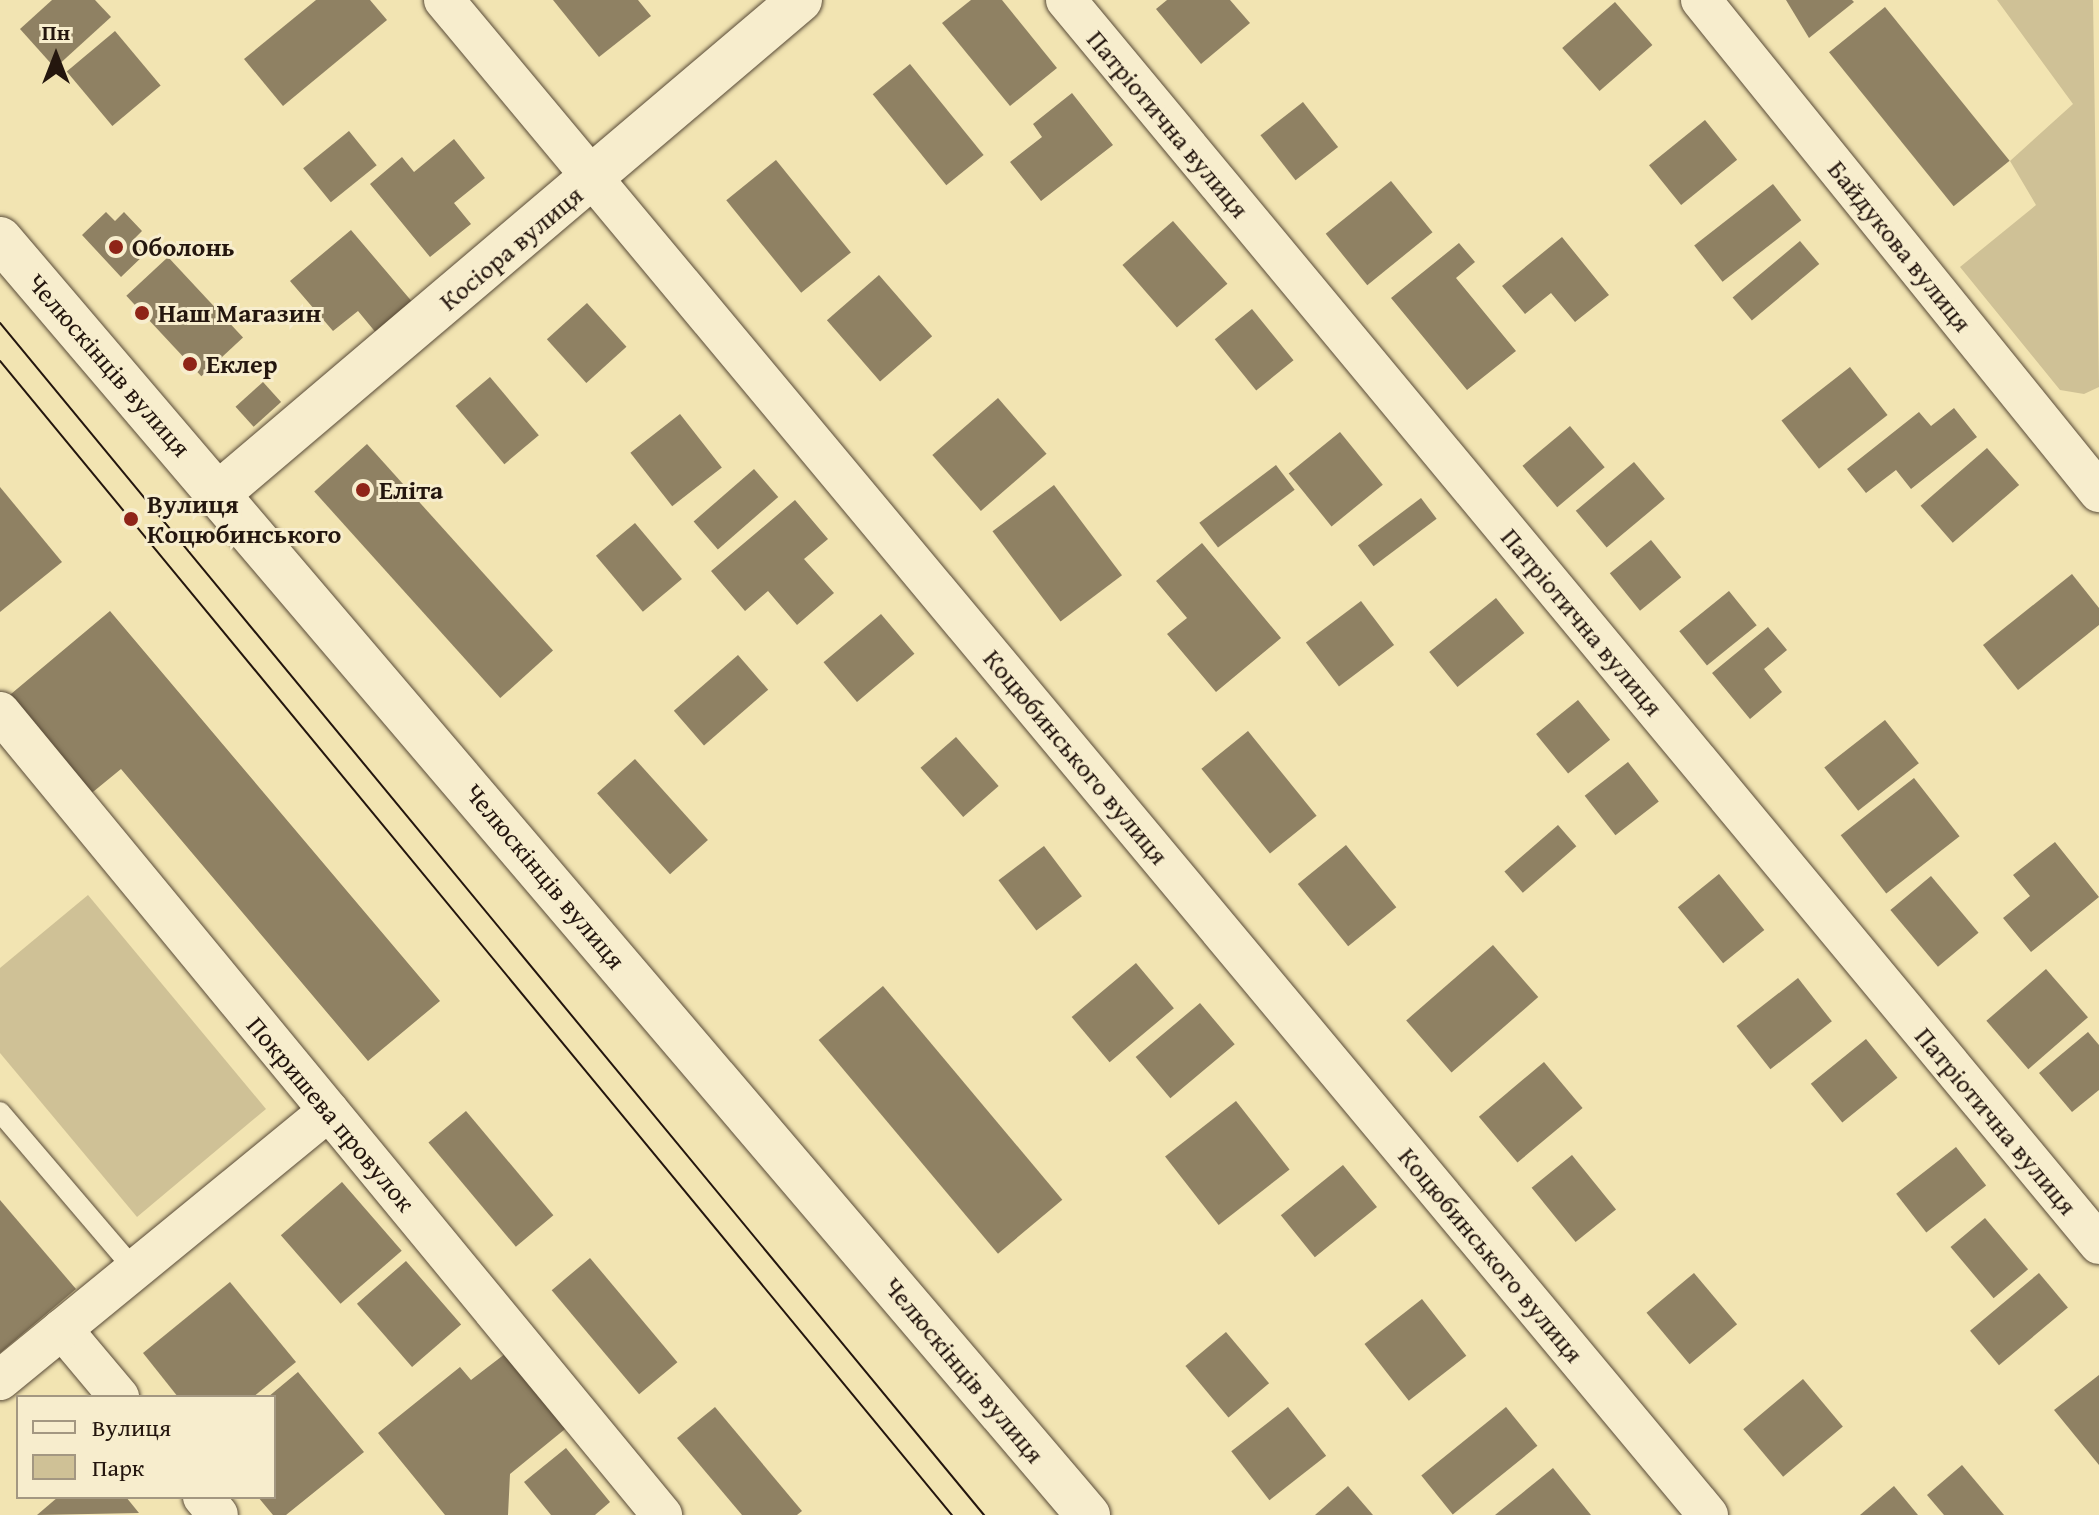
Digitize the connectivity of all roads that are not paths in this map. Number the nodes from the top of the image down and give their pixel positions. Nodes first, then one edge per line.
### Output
1 (444, 0) edge
2 (800, 0) edge
3 (1066, 0) edge
4 (1701, 0) edge
5 (593, 179) junction
6 (0, 239) edge
7 (2099, 492) edge
8 (219, 493) junction
9 (0, 712) edge
10 (329, 1111) junction
11 (0, 1112) edge
12 (2099, 1244) edge
13 (134, 1269) junction
14 (62, 1329) junction
15 (0, 1380) edge
16 (117, 1395) edge
17 (205, 1499) edge
18 (218, 1515) edge
19 (662, 1515) edge
20 (1088, 1515) edge
21 (1708, 1515) edge

1 - 5 street, Коцюбинського вулиця
2 - 5 main road, Косіора вулиця
3 - 12 street, Патріотична вулиця
4 - 7 street, Байдукова вулиця
5 - 8 main road, Косіора вулиця
5 - 21 street, Коцюбинського вулиця
6 - 8 main road, Челюскінців вулиця
8 - 20 main road, Челюскінців вулиця
9 - 10 street, Покришева провулок
10 - 13 street
10 - 19 street, Покришева провулок
11 - 13 lane
13 - 14 street
14 - 15 street
14 - 16 street
17 - 18 street

